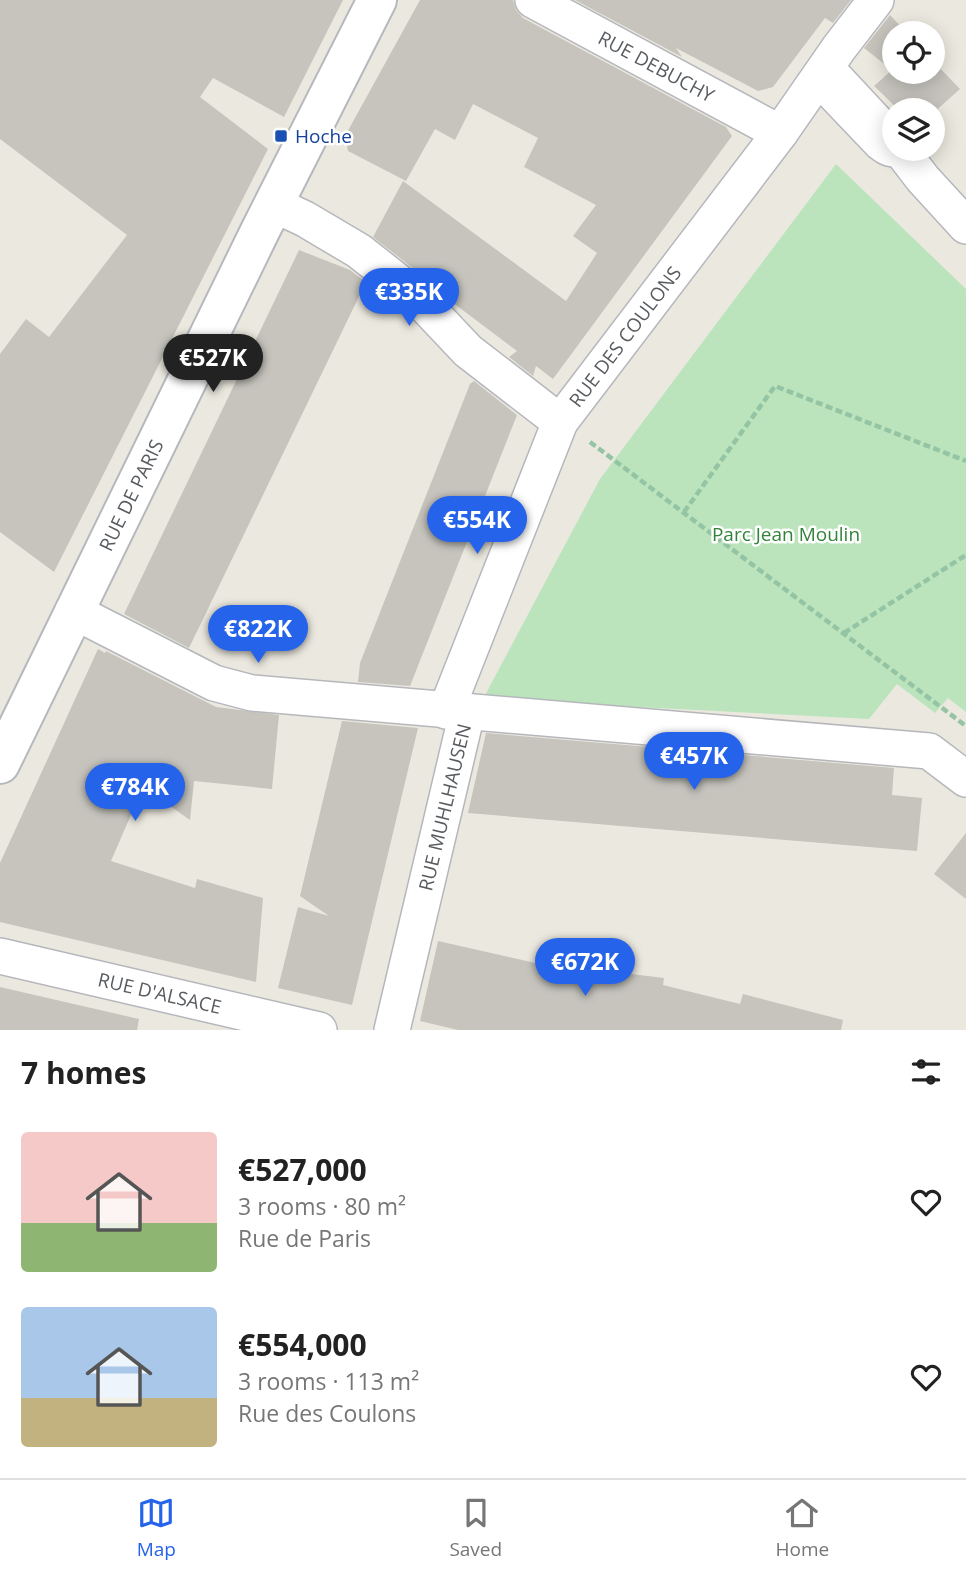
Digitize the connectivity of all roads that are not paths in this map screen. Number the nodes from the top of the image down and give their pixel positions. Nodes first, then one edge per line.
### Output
1 (377, 0) edge
2 (533, 0) edge
3 (876, 0) edge
4 (820, 76) junction
5 (882, 133) edge
6 (780, 134) junction
7 (910, 161) edge
8 (273, 204) junction
9 (966, 226) edge
10 (560, 422) junction
11 (73, 611) junction
12 (456, 712) junction
13 (0, 764) edge
14 (966, 779) edge
15 (0, 956) edge
16 (319, 1030) edge
17 (392, 1030) edge

1 - 8 main road, RUE DE PARIS
2 - 6 street, RUE DEBUCHY
3 - 4 street, RUE DES COULONS
4 - 5 street
4 - 6 street, RUE DES COULONS
6 - 10 street, RUE DES COULONS
7 - 9 street
8 - 10 street
8 - 11 main road, RUE DE PARIS
10 - 12 street, RUE DES COULONS
11 - 12 street
11 - 13 main road, RUE DE PARIS
12 - 14 street, RUE MUHLHAUSEN
12 - 17 street, RUE MUHLHAUSEN
15 - 16 street, RUE D'ALSACE

